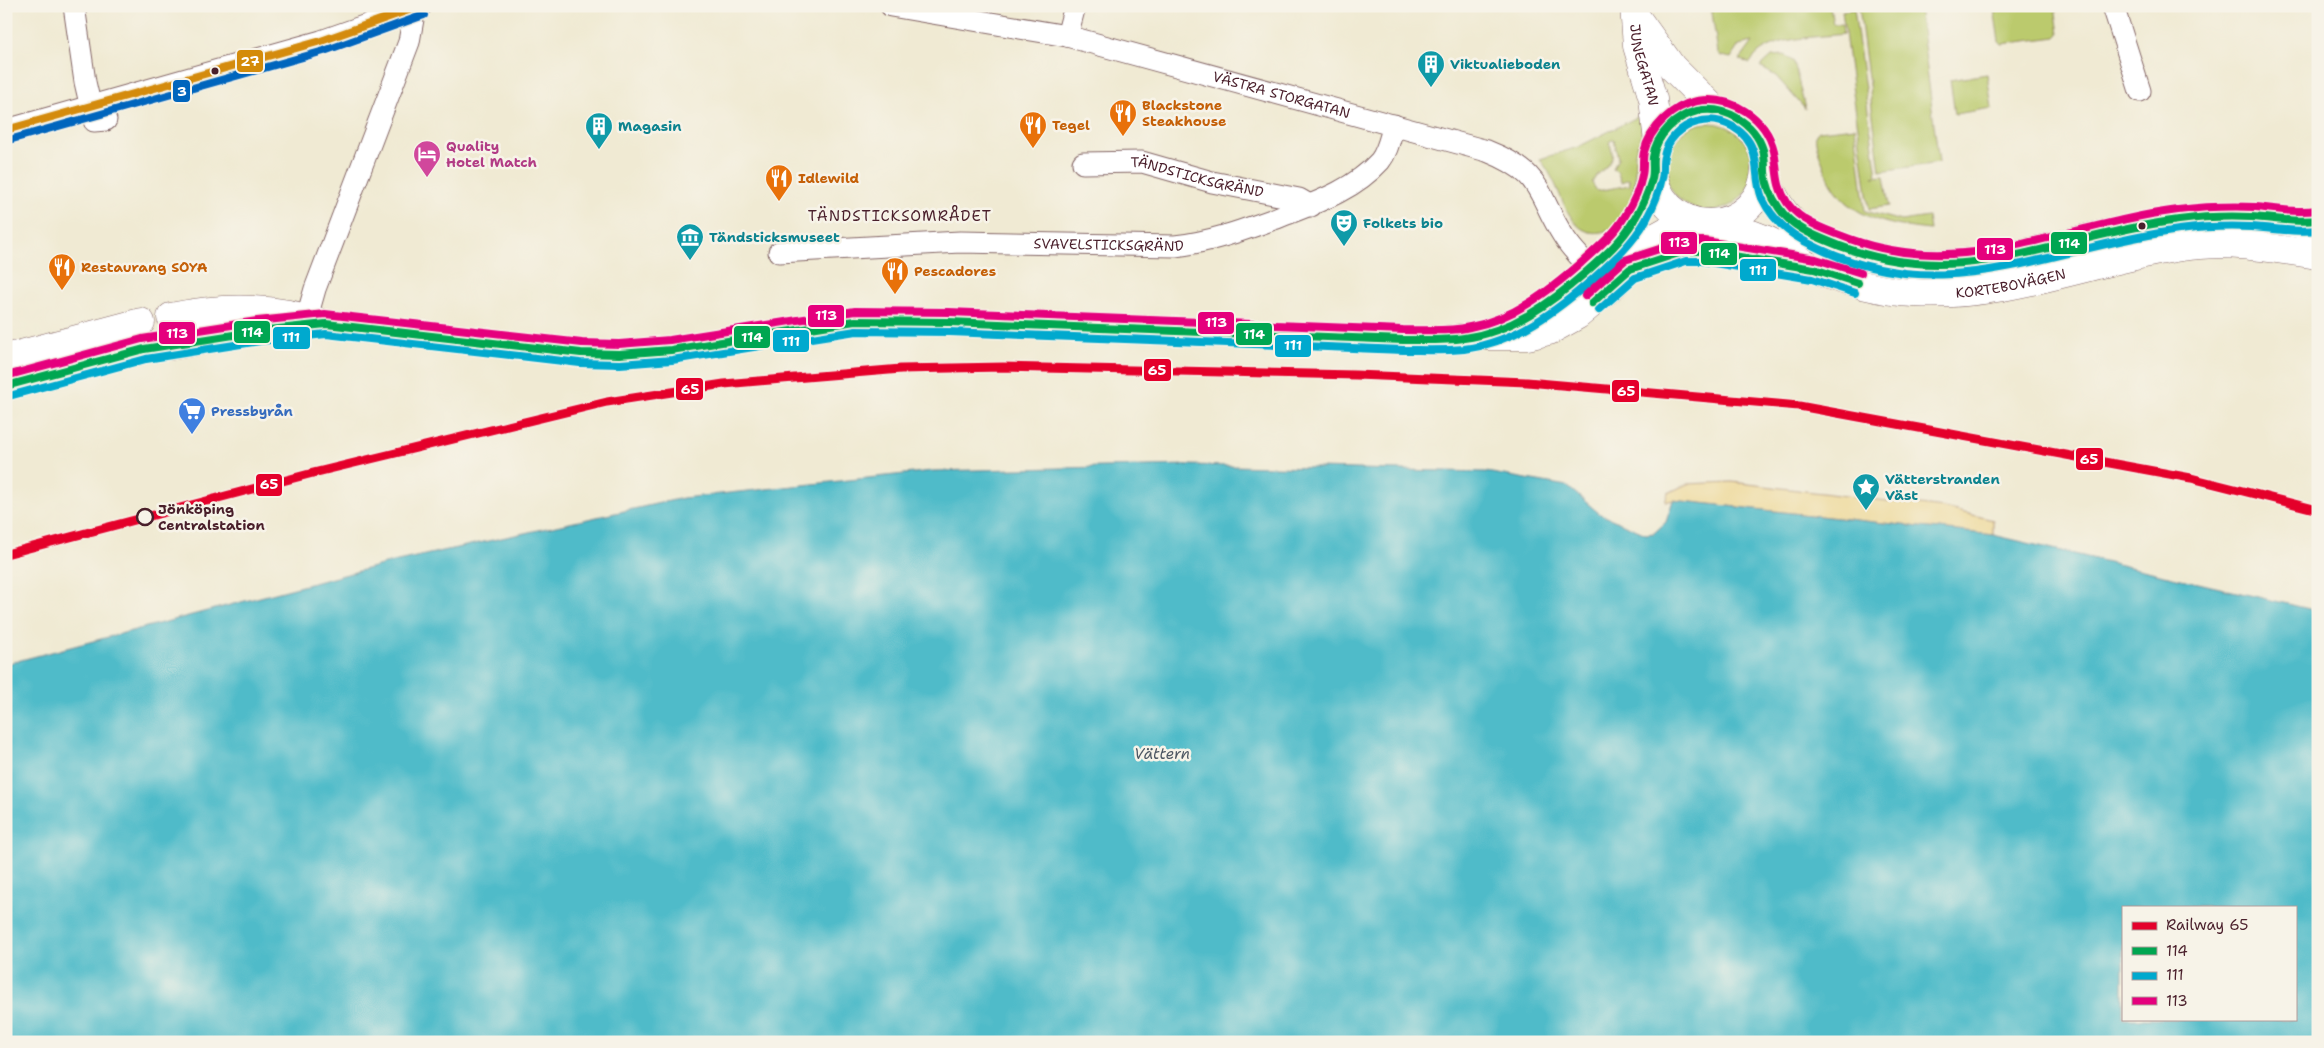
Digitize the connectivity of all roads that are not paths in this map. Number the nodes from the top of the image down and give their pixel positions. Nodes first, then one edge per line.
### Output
1 (74, 6) edge
2 (891, 6) edge
3 (1075, 6) edge
4 (2113, 6) edge
5 (418, 7) edge
6 (1635, 11) edge
7 (1066, 36) junction
8 (2140, 91) dead end
9 (90, 104) junction
10 (1716, 110) junction
11 (106, 120) dead end
12 (1394, 125) junction
13 (6, 130) edge
14 (1658, 142) junction
15 (1083, 162) dead end
16 (1653, 173) junction
17 (1765, 176) junction
18 (1311, 206) junction
19 (1688, 219) junction
20 (1716, 223) junction
21 (2311, 224) edge
22 (779, 252) dead end
23 (2318, 255) edge
24 (1590, 268) junction
25 (1630, 269) junction
26 (1814, 269) junction
27 (1609, 288) junction
28 (171, 317) dead end
29 (141, 322) dead end
30 (310, 323) junction
31 (1480, 336) junction
32 (171, 346) dead end
33 (144, 349) dead end
34 (6, 358) edge
35 (6, 386) edge

1 - 9 street
2 - 7 street, VÄSTRA STORGATAN
3 - 7 street
4 - 8 street
5 - 9 street
5 - 30 street
6 - 10 street, JUNEGATAN
6 - 14 street, JUNEGATAN
7 - 12 street, VÄSTRA STORGATAN
9 - 11 street
9 - 13 street
10 - 14 street
10 - 17 street
12 - 18 street, SVAVELSTICKSGRÄND
12 - 24 street, VÄSTRA STORGATAN
14 - 16 street
15 - 18 street, TÄNDSTICKSGRÄND
16 - 19 street
16 - 24 street
17 - 20 street
17 - 21 street, KORTEBOVÄGEN
18 - 22 street, SVAVELSTICKSGRÄND
19 - 20 street
19 - 25 street
20 - 26 street, KORTEBOVÄGEN
23 - 26 street, KORTEBOVÄGEN
24 - 27 street, VÄSTRA STORGATAN
24 - 31 street
25 - 26 street
25 - 27 street
27 - 31 street
28 - 30 street
29 - 34 street
30 - 31 street
30 - 32 street
33 - 35 street

